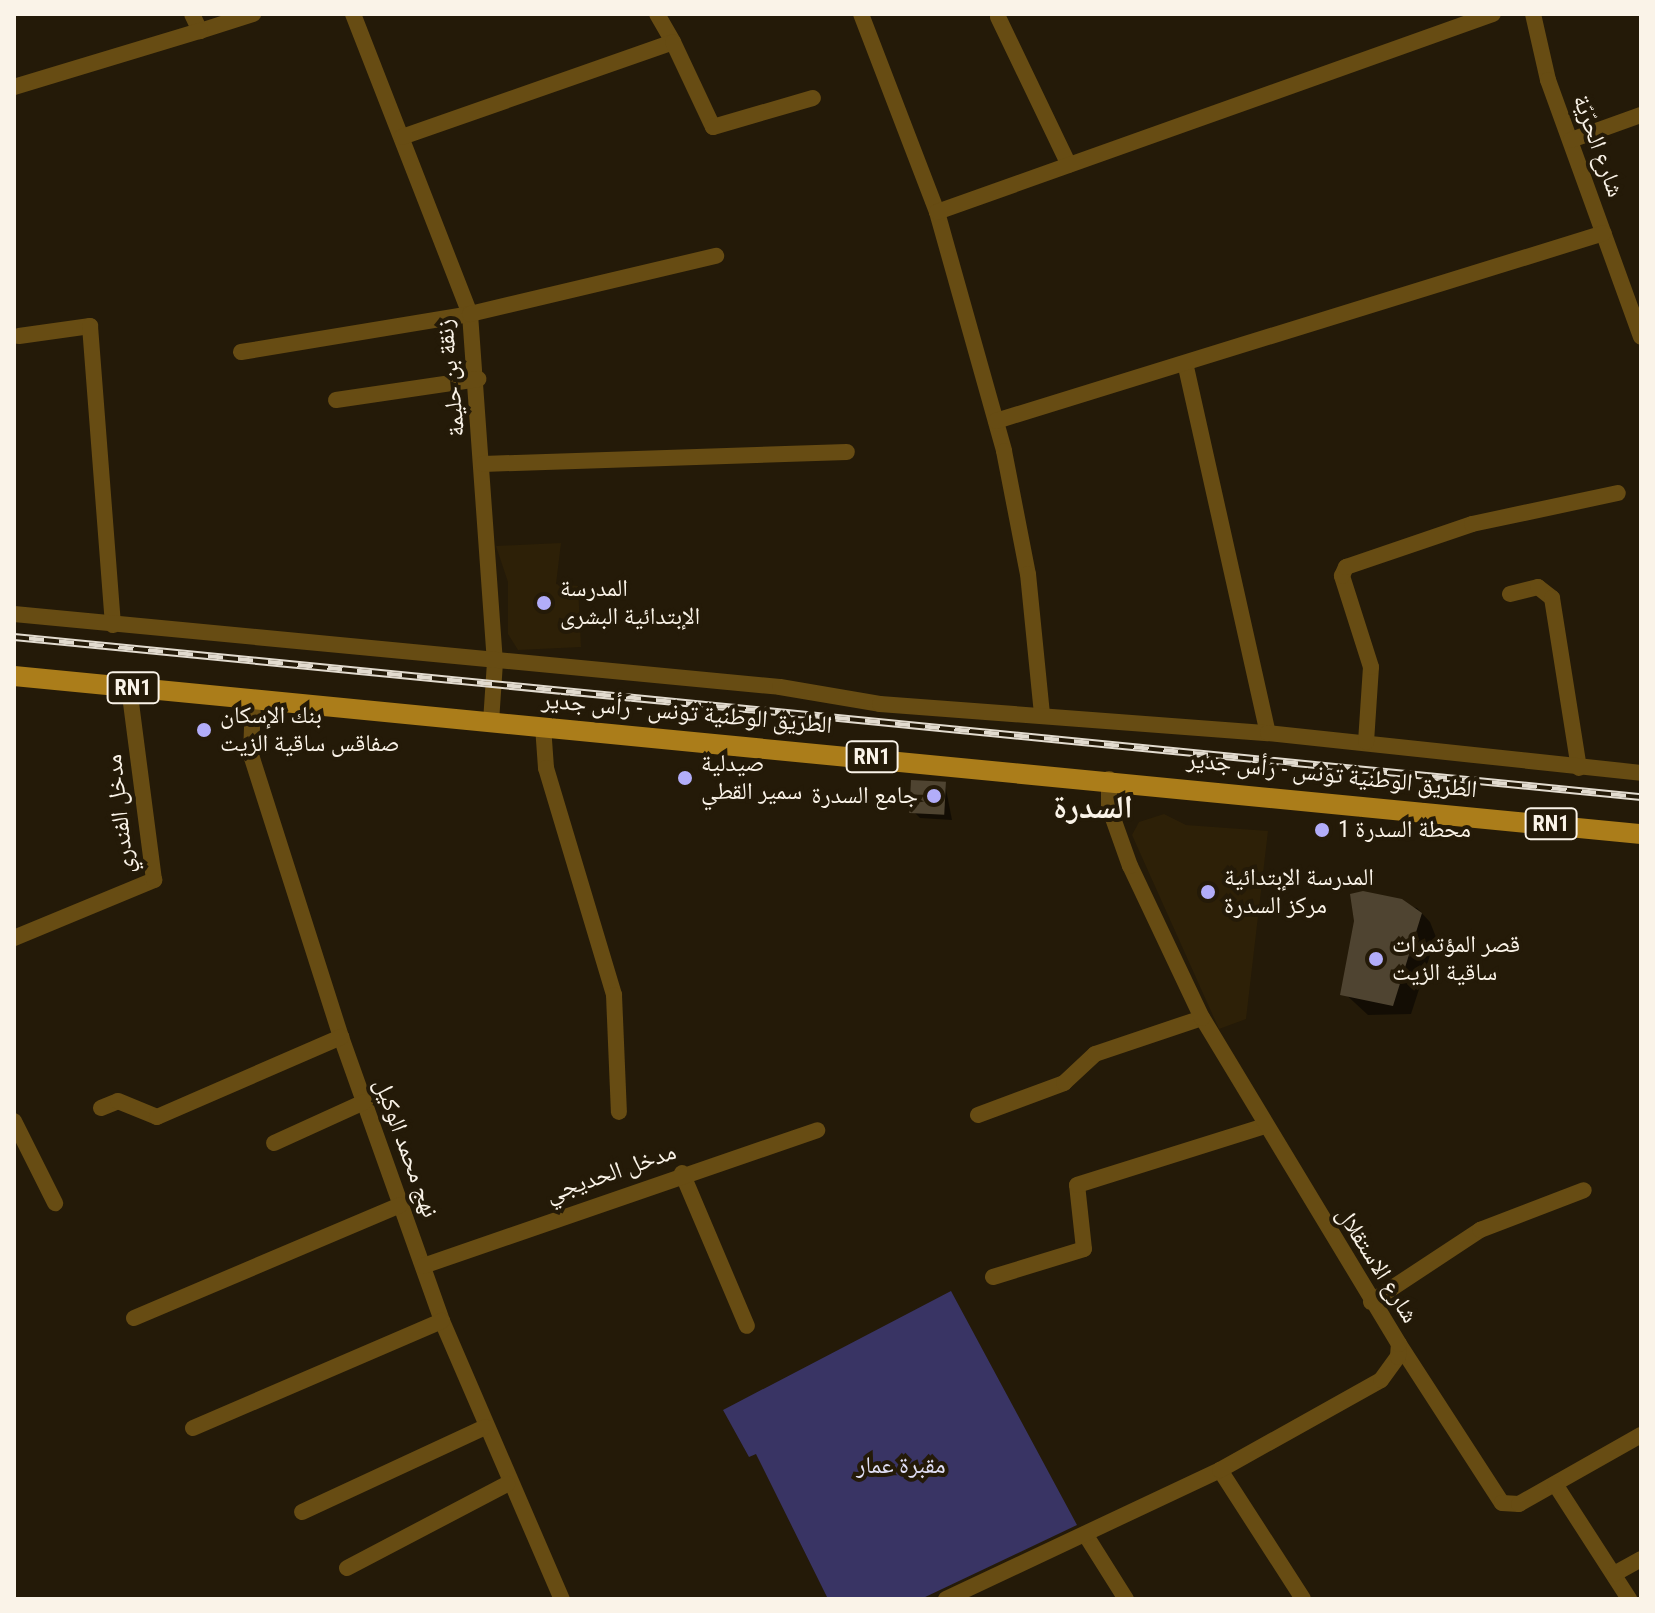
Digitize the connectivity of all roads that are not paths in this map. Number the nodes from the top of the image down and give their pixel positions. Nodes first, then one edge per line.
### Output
1 (192, 14) edge
2 (253, 14) edge
3 (353, 14) edge
4 (657, 14) edge
5 (861, 14) edge
6 (1493, 14) edge
7 (1533, 14) edge
8 (998, 17) dead end
9 (200, 31) junction
10 (673, 42) junction
11 (14, 87) edge
12 (813, 98) dead end
13 (1641, 115) edge
14 (402, 137) junction
15 (1571, 140) junction
16 (1069, 165) junction
17 (937, 212) junction
18 (1604, 233) junction
19 (716, 256) dead end
20 (470, 314) junction
21 (19, 336) dead end
22 (1641, 337) edge
23 (241, 352) dead end
24 (1186, 367) junction
25 (478, 379) junction
26 (336, 400) dead end
27 (996, 421) junction
28 (847, 452) dead end
29 (483, 464) junction
30 (1618, 493) dead end
31 (1510, 594) dead end
32 (14, 614) edge
33 (113, 625) junction
34 (495, 662) junction
35 (14, 676) edge
36 (129, 687) junction
37 (253, 699) junction
38 (1042, 714) junction
39 (491, 722) junction
40 (543, 726) junction
41 (1268, 733) junction
42 (1366, 742) junction
43 (1579, 768) junction
44 (1641, 773) edge
45 (1109, 779) junction
46 (1641, 834) edge
47 (14, 938) edge
48 (1202, 1018) junction
49 (341, 1037) junction
50 (364, 1102) junction
51 (101, 1108) dead end
52 (619, 1112) dead end
53 (978, 1115) dead end
54 (14, 1121) edge
55 (1262, 1127) junction
56 (817, 1130) dead end
57 (274, 1143) dead end
58 (682, 1173) junction
59 (1584, 1190) dead end
60 (55, 1203) dead end
61 (400, 1205) junction
62 (423, 1266) junction
63 (993, 1277) dead end
64 (1371, 1302) junction
65 (134, 1318) dead end
66 (442, 1321) junction
67 (747, 1326) dead end
68 (1399, 1344) junction
69 (485, 1427) junction
70 (193, 1428) dead end
71 (1641, 1435) edge
72 (1220, 1470) junction
73 (507, 1484) junction
74 (1555, 1484) junction
75 (302, 1512) dead end
76 (1085, 1534) junction
77 (1641, 1559) edge
78 (347, 1568) dead end
79 (1614, 1574) junction
80 (562, 1599) edge
81 (946, 1599) edge
82 (1126, 1599) edge
83 (1303, 1599) edge
84 (1629, 1599) edge

1 - 9 street
2 - 9 street
3 - 14 street, زنقة بن حليمة
4 - 10 street
5 - 17 street
6 - 16 street
7 - 15 street, شارع الحرّيّة
8 - 16 street
9 - 11 street
10 - 12 street
10 - 14 street
13 - 15 street
14 - 20 street, زنقة بن حليمة
15 - 18 street, شارع الحرّيّة
16 - 17 street
17 - 27 street
18 - 22 street, شارع الحرّيّة
18 - 24 street
19 - 20 street
20 - 23 street
20 - 25 street, زنقة بن حليمة
21 - 33 street
24 - 27 street
24 - 41 street
25 - 26 street
25 - 29 street, زنقة بن حليمة
27 - 38 street
28 - 29 street
29 - 34 street, زنقة بن حليمة
30 - 42 street
31 - 43 street
32 - 33 street
33 - 34 street
34 - 38 street
34 - 39 street, زنقة بن حليمة
35 - 36 main road, الطريق الوطنية تونس - رأس جدير / RN1
36 - 37 main road, الطريق الوطنية تونس - رأس جدير / RN1
36 - 47 street, مدخل الفندري
37 - 39 main road, الطريق الوطنية تونس - رأس جدير / RN1
37 - 49 street, نهج محمد الوكيل
38 - 41 street
39 - 40 main road, الطريق الوطنية تونس - رأس جدير / RN1
40 - 45 main road, الطريق الوطنية تونس - رأس جدير / RN1
40 - 52 street
41 - 42 street
42 - 43 street
43 - 44 street
45 - 46 main road, الطريق الوطنية تونس - رأس جدير / RN1
45 - 48 street, شارع الاستقلال
48 - 53 street
48 - 55 street, شارع الاستقلال
49 - 50 street, نهج محمد الوكيل
49 - 51 street
50 - 57 street
50 - 61 street, نهج محمد الوكيل
54 - 60 street
55 - 63 street
55 - 64 street, شارع الاستقلال
56 - 58 street, مدخل الحديجي
58 - 62 street, مدخل الحديجي
58 - 67 street
59 - 64 street
61 - 62 street, نهج محمد الوكيل
61 - 65 street
62 - 66 street, نهج محمد الوكيل
64 - 68 street, شارع الاستقلال
66 - 69 street, نهج محمد الوكيل
66 - 70 street
68 - 72 street, شارع الاستقلال
68 - 74 street
69 - 73 street, نهج محمد الوكيل
69 - 75 street
71 - 74 street
72 - 76 street, شارع الاستقلال
72 - 83 street
73 - 78 street
73 - 80 street, نهج محمد الوكيل
74 - 79 street
76 - 81 street, شارع الاستقلال
76 - 82 street
77 - 79 street
79 - 84 street

